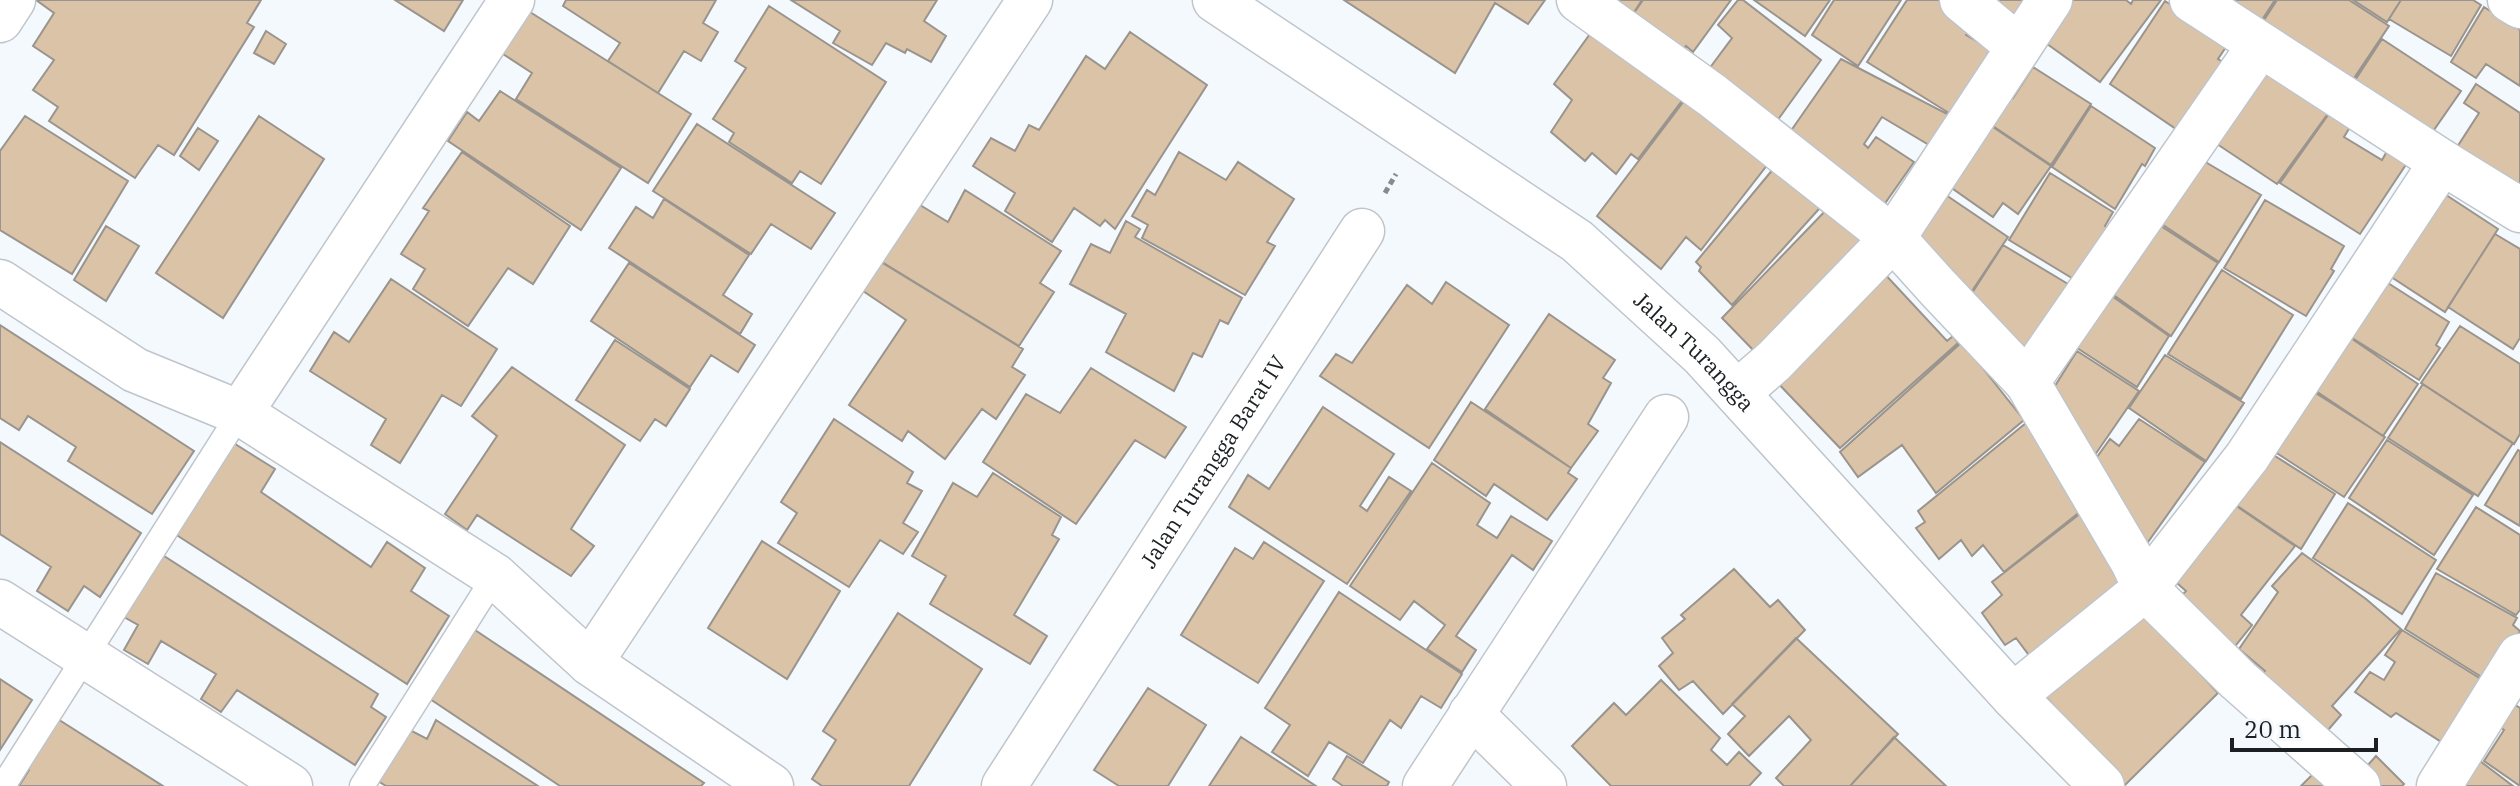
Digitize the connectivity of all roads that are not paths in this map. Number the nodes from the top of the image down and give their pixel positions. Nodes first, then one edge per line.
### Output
1 (13, 0) edge
2 (512, 0) edge
3 (1030, 0) edge
4 (1215, 0) edge
5 (1579, 0) edge
6 (1962, 0) edge
7 (2050, 0) edge
8 (2192, 0) edge
9 (2510, 0) edge
10 (2520, 6) edge
11 (0, 20) edge
12 (2260, 45) junction
13 (2019, 47) junction
14 (2442, 162) junction
15 (2520, 210) edge
16 (1362, 231) road end
17 (1893, 238) junction
18 (0, 282) edge
19 (2027, 382) junction
20 (1737, 393) junction
21 (240, 413) junction
22 (1666, 417) dead end
23 (495, 576) junction
24 (2138, 595) junction
25 (0, 602) edge
26 (86, 656) junction
27 (2520, 656) edge
28 (590, 663) junction
29 (2013, 696) junction
30 (1471, 714) junction
31 (3, 786) edge
32 (290, 786) edge
33 (362, 786) edge
34 (771, 786) edge
35 (1004, 786) edge
36 (1425, 786) edge
37 (1544, 786) edge
38 (2102, 786) edge
39 (2358, 786) edge
40 (2439, 786) edge

1 - 11 street
2 - 21 street
3 - 28 street
4 - 20 street, Jalan Turangga
5 - 17 street
6 - 13 street
7 - 13 street
8 - 12 street
9 - 10 street
12 - 14 street
12 - 19 street
13 - 17 street
14 - 15 street
14 - 24 street
16 - 35 street, Jalan Turangga Barat IV
17 - 19 street
17 - 20 street
18 - 21 street
19 - 24 street
20 - 29 street, Jalan Turangga
21 - 23 street
21 - 26 lane
22 - 30 street
23 - 28 street
23 - 33 lane
24 - 29 street
24 - 39 street
25 - 26 street
26 - 31 lane
26 - 32 street
27 - 40 street
28 - 34 street
29 - 38 street, Jalan Turangga
30 - 36 street
30 - 37 street

